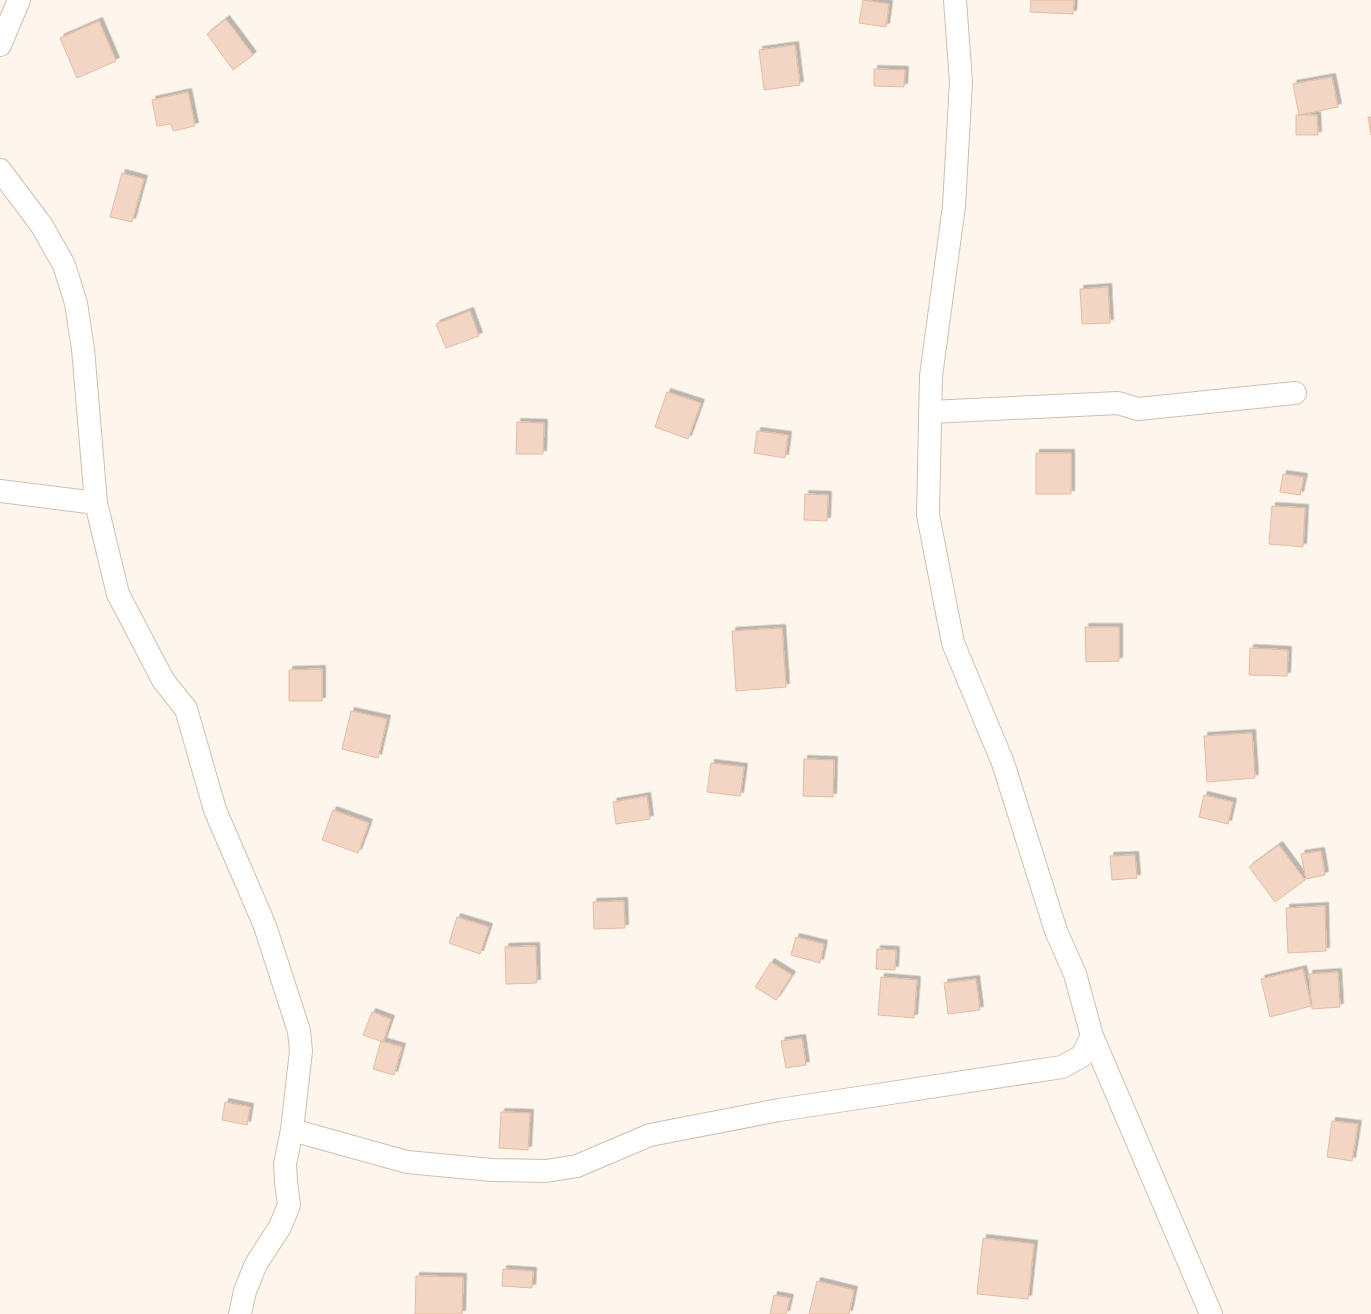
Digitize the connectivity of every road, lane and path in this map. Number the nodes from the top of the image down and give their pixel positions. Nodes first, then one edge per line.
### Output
1 (20, 0) edge
2 (955, 0) edge
3 (0, 45) edge
4 (0, 170) edge
5 (1295, 393) dead end
6 (930, 412) junction
7 (0, 491) edge
8 (96, 503) junction
9 (1092, 1036) junction
10 (292, 1130) junction
11 (240, 1314) edge
12 (1211, 1314) edge

1 - 3 street
2 - 6 street
4 - 8 street
5 - 6 street
6 - 9 street
7 - 8 street
8 - 10 street
9 - 10 street
9 - 12 street
10 - 11 street

